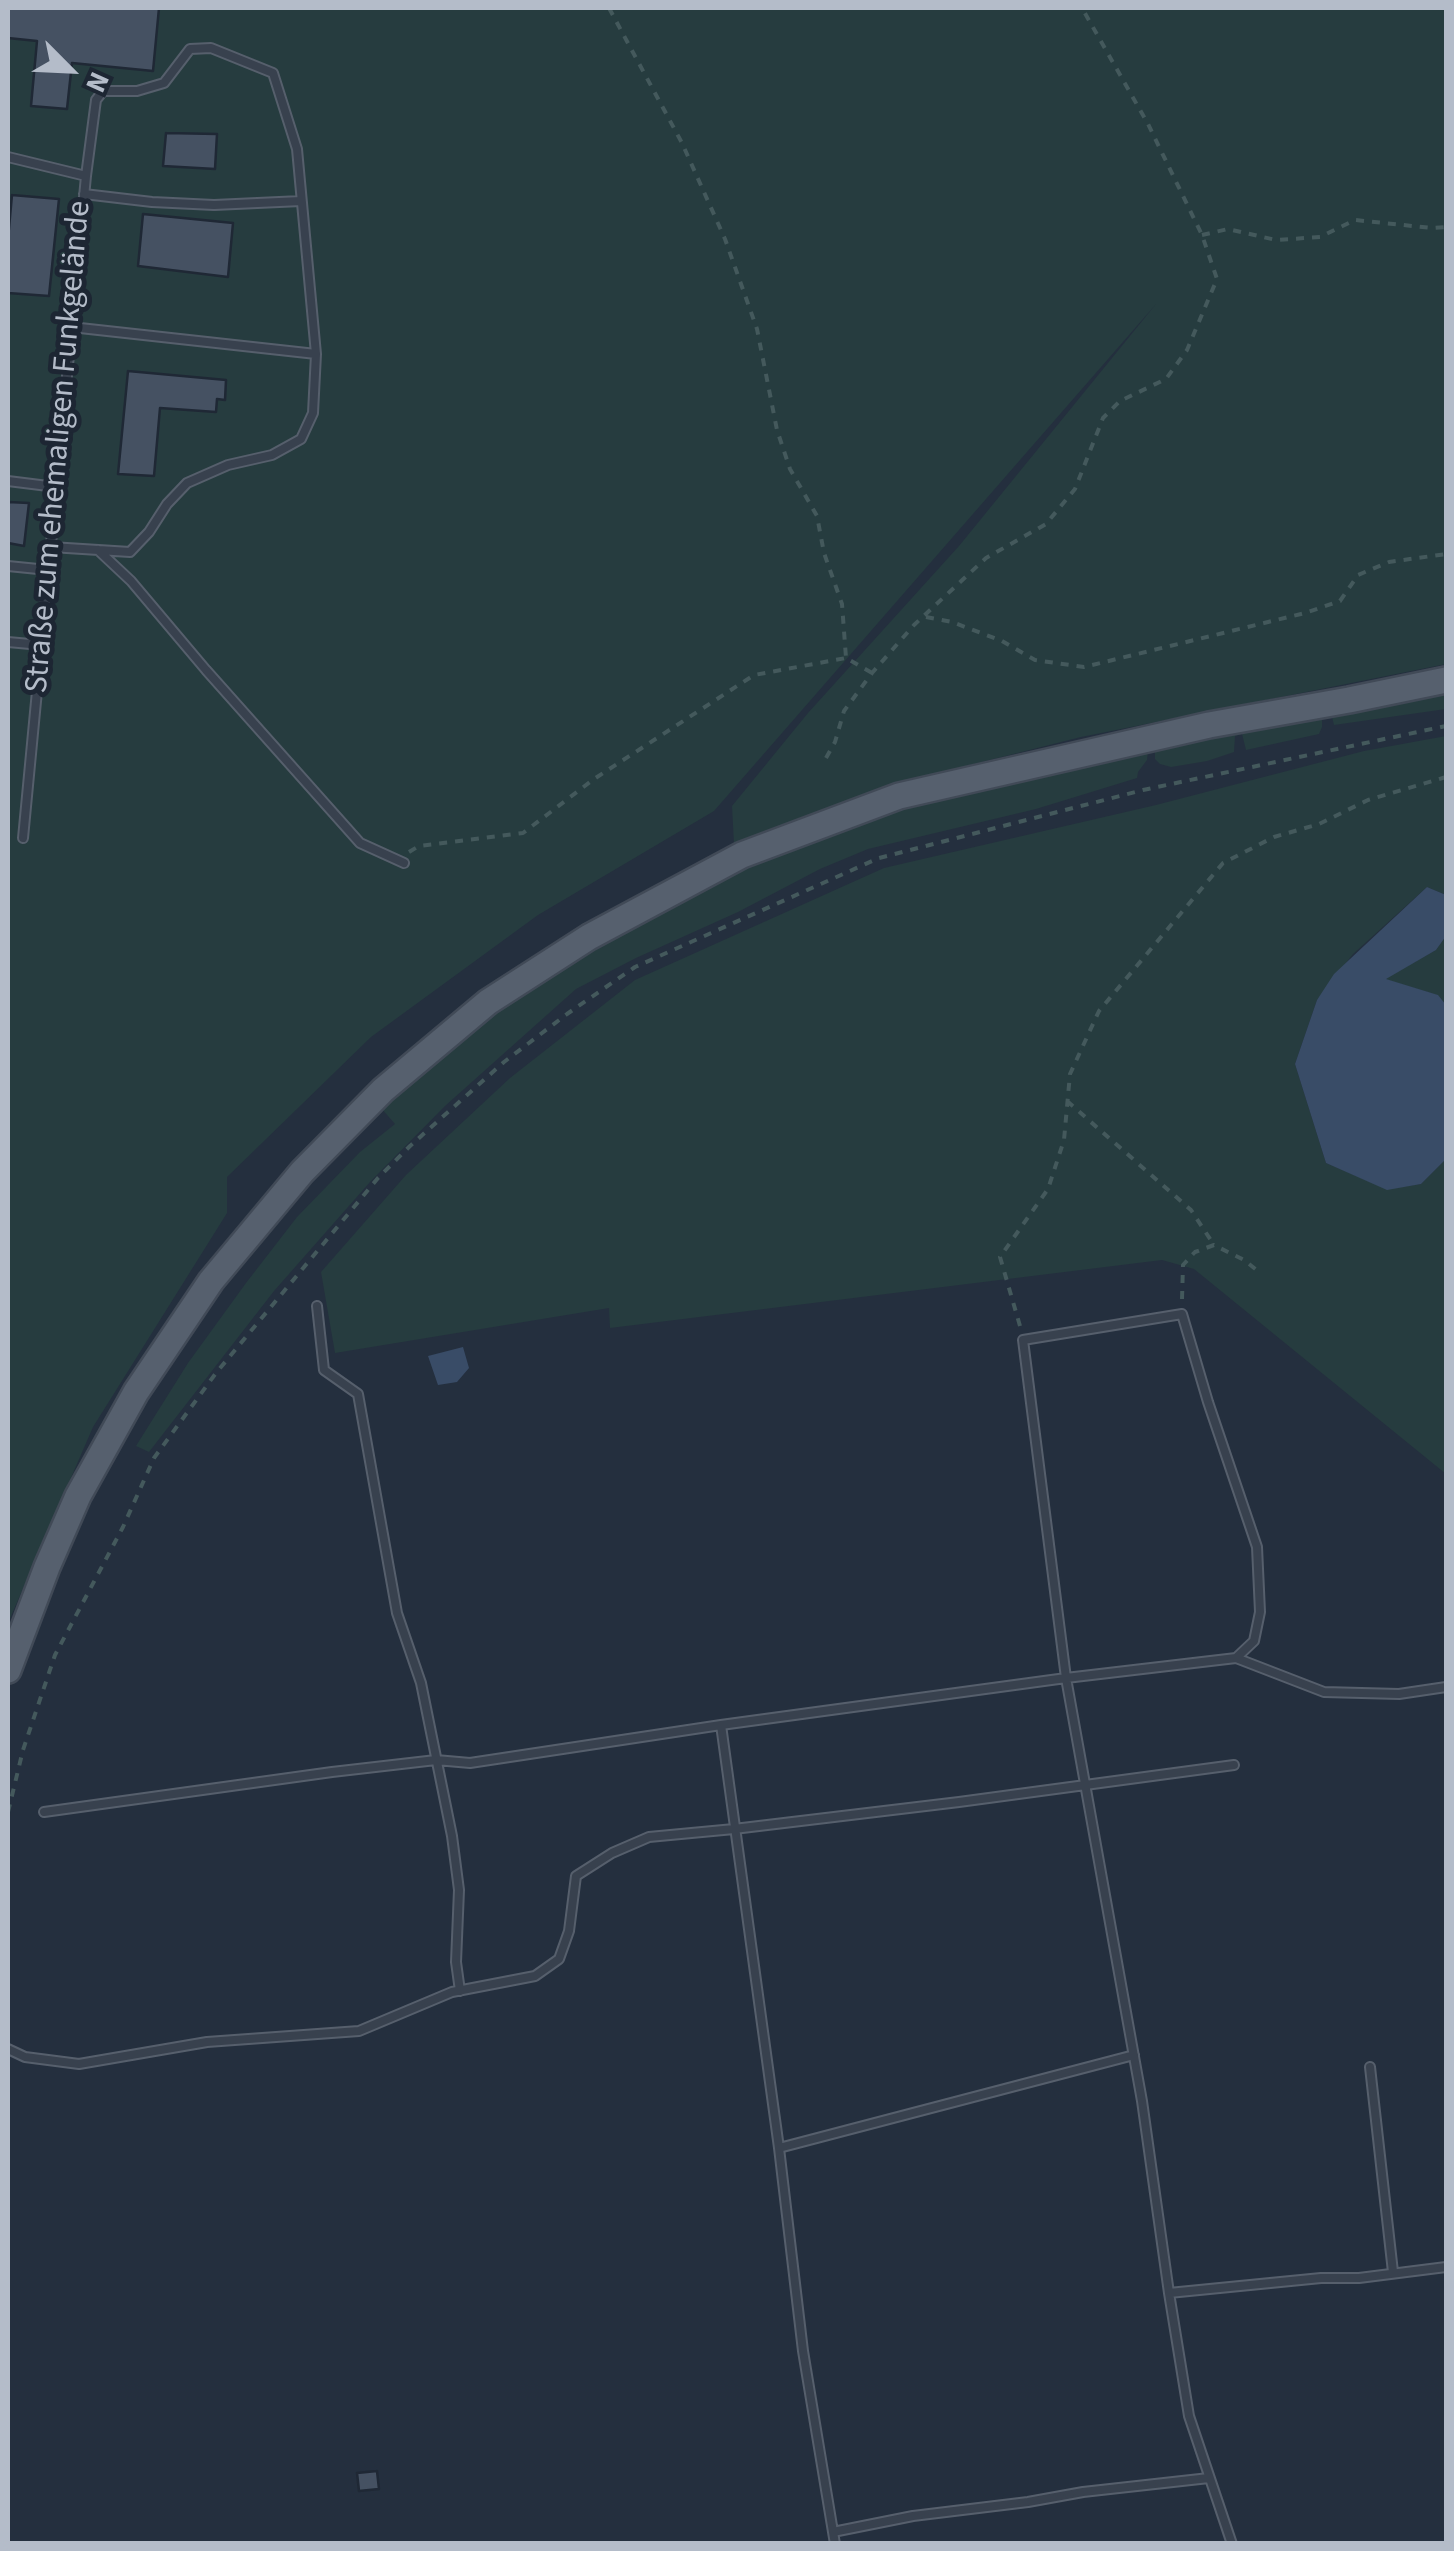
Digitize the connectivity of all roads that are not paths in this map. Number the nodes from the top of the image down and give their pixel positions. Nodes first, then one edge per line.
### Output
1 (8, 157) edge
2 (86, 176) junction
3 (84, 194) junction
4 (301, 202) junction
5 (72, 328) junction
6 (316, 354) junction
7 (8, 481) edge
8 (56, 487) junction
9 (51, 547) junction
10 (98, 550) junction
11 (8, 566) edge
12 (48, 570) junction
13 (8, 642) edge
14 (41, 645) junction
15 (1446, 680) edge
16 (23, 838) dead end
17 (400, 861) road end
18 (317, 1306) dead end
19 (1236, 1658) junction
20 (8, 1670) edge
21 (1066, 1678) junction
22 (1446, 1686) edge
23 (721, 1725) junction
24 (436, 1760) junction
25 (1234, 1765) dead end
26 (1085, 1784) junction
27 (44, 1812) dead end
28 (734, 1829) junction
29 (460, 1991) junction
30 (8, 2049) edge
31 (1134, 2055) junction
32 (1370, 2067) dead end
33 (779, 2148) junction
34 (1446, 2266) edge
35 (1393, 2272) junction
36 (1169, 2294) junction
37 (1209, 2478) junction
38 (834, 2532) junction
39 (835, 2544) edge
40 (1232, 2544) edge

1 - 2 lane, Straße zum ehemaligen Funkgelände
2 - 3 lane, Straße zum ehemaligen Funkgelände
2 - 4 lane, Straße zum ehemaligen Funkgelände
3 - 4 lane
3 - 5 lane, Straße zum ehemaligen Funkgelände
4 - 6 lane
5 - 6 lane
5 - 8 lane, Straße zum ehemaligen Funkgelände
6 - 10 lane
7 - 8 lane
8 - 9 lane, Straße zum ehemaligen Funkgelände
9 - 10 lane
9 - 12 lane, Straße zum ehemaligen Funkgelände
10 - 17 lane
11 - 12 lane
12 - 14 lane, Straße zum ehemaligen Funkgelände
13 - 14 lane
14 - 16 lane, Straße zum ehemaligen Funkgelände
15 - 20 main road
18 - 24 lane
19 - 21 lane
19 - 21 lane
19 - 22 lane
21 - 23 lane
21 - 26 lane
23 - 24 lane
23 - 28 lane
24 - 27 lane
24 - 29 lane
25 - 26 lane
26 - 28 lane
26 - 31 lane
28 - 29 lane
28 - 33 lane
29 - 30 lane
31 - 33 lane
31 - 36 lane
32 - 35 lane
33 - 38 lane
34 - 35 lane
35 - 36 lane
36 - 37 lane
37 - 38 lane
37 - 40 lane
38 - 39 lane

